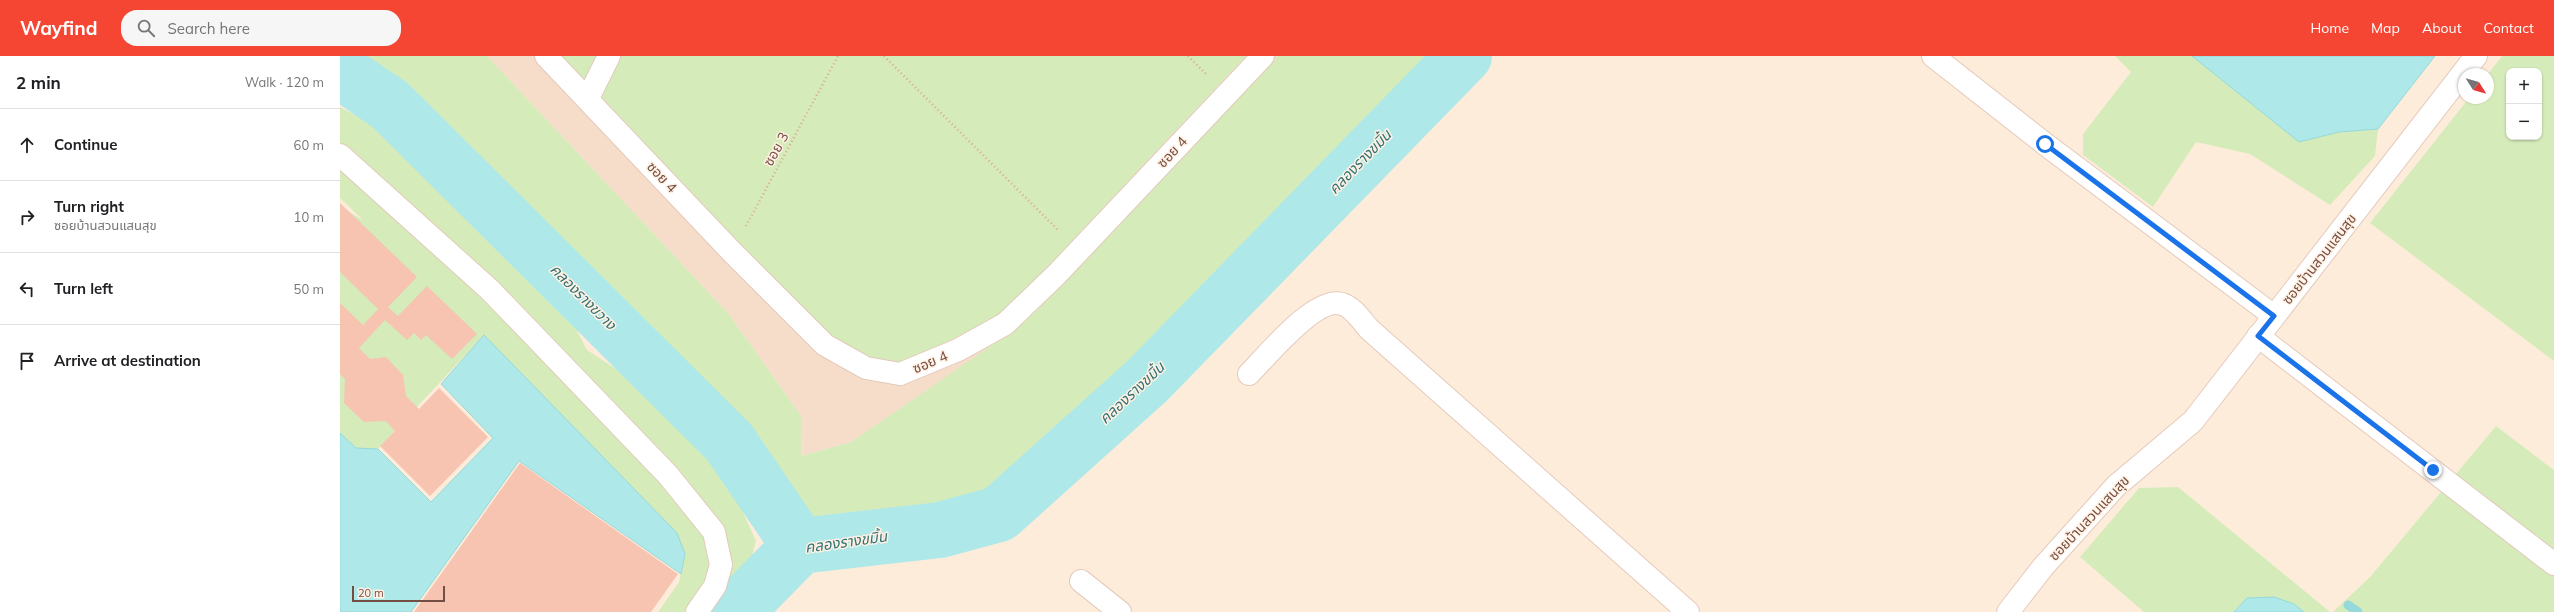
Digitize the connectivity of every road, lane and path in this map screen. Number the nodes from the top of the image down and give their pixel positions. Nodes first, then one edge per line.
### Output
1 (546, 56) edge
2 (609, 56) edge
3 (838, 56) edge
4 (884, 56) edge
5 (1263, 56) edge
6 (1933, 56) edge
7 (2476, 56) edge
8 (588, 98) junction
9 (340, 155) edge
10 (1078, 250) junction
11 (732, 252) junction
12 (2274, 316) junction
13 (2258, 336) junction
14 (1249, 374) dead end
15 (2554, 564) edge
16 (1081, 581) dead end
17 (697, 612) edge
18 (1120, 612) edge
19 (1688, 612) edge
20 (2008, 612) edge

1 - 8 street, ซอย 4
2 - 8 street
3 - 11 path, ซอย 3
4 - 10 path
5 - 10 street, ซอย 4
6 - 12 street
7 - 12 street, ซอยบ้านสวนแสนสุข
8 - 11 street, ซอย 4
9 - 17 street
10 - 11 street, ซอย 4
12 - 13 street, ซอยบ้านสวนแสนสุข
13 - 15 street
13 - 20 street, ซอยบ้านสวนแสนสุข
14 - 19 street
16 - 18 street

